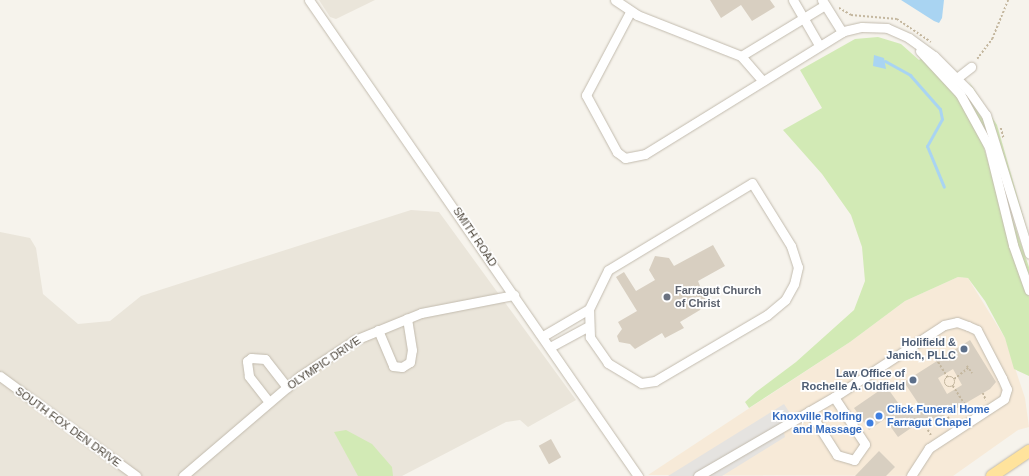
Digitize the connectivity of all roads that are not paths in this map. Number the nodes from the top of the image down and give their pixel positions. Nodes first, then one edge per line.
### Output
1 (309, 0) edge
2 (615, 0) edge
3 (793, 0) edge
4 (824, 3) edge
5 (630, 12) junction
6 (803, 19) junction
7 (842, 32) junction
8 (819, 45) junction
9 (741, 56) junction
10 (971, 67) road end
11 (763, 81) junction
12 (953, 81) junction
13 (1011, 194) junction
14 (1001, 197) junction
15 (1029, 253) edge
16 (1029, 290) edge
17 (514, 295) junction
18 (588, 309) junction
19 (407, 318) junction
20 (587, 327) junction
21 (378, 330) junction
22 (543, 336) junction
23 (550, 347) junction
24 (0, 376) edge
25 (287, 386) junction
26 (834, 398) junction
27 (269, 402) junction
28 (809, 411) junction
29 (1029, 451) edge
30 (136, 476) edge
31 (183, 476) edge
32 (638, 476) edge
33 (698, 476) edge
34 (911, 476) edge
35 (992, 476) edge

1 - 17 street, SMITH ROAD
2 - 5 street
3 - 6 street
4 - 6 street
4 - 7 street
5 - 9 street
5 - 11 street
6 - 8 street
6 - 9 street
7 - 8 street
7 - 12 street
8 - 11 street
9 - 11 street
10 - 12 street
12 - 13 street
12 - 14 street
13 - 14 street
13 - 15 street
14 - 16 street
17 - 19 street, OLYMPIC DRIVE
17 - 22 street, SMITH ROAD
18 - 20 street
18 - 20 street
18 - 22 street
19 - 21 street, OLYMPIC DRIVE
19 - 21 street
20 - 23 street
21 - 25 street, OLYMPIC DRIVE
22 - 23 street, SMITH ROAD
23 - 32 street, SMITH ROAD
24 - 30 street, SOUTH FOX DEN DRIVE
25 - 27 street, OLYMPIC DRIVE
25 - 27 street
26 - 28 street
26 - 28 street
26 - 34 street
27 - 31 street, OLYMPIC DRIVE
28 - 33 street
29 - 35 main road

